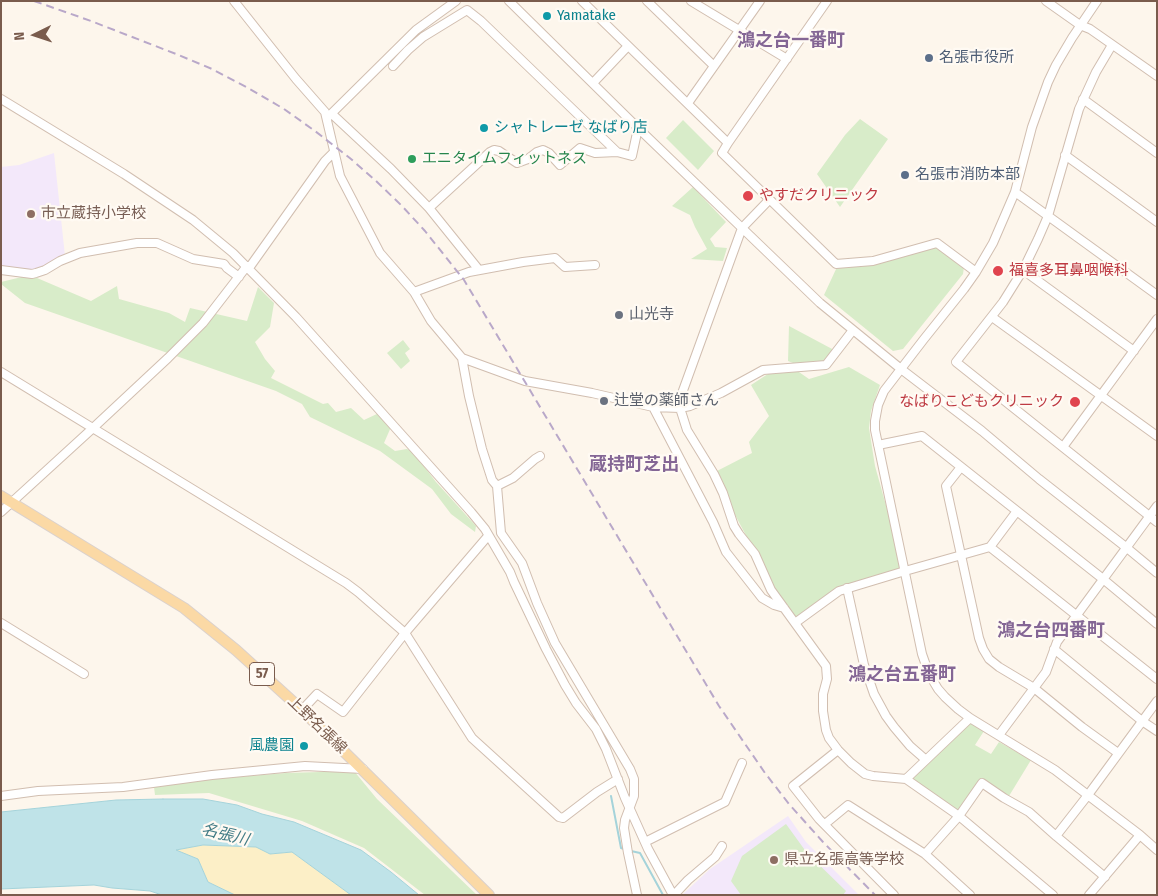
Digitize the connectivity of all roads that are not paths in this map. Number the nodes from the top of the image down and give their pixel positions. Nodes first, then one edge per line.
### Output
1 (234, 1) edge
2 (456, 1) edge
3 (509, 1) edge
4 (582, 1) edge
5 (648, 1) edge
6 (692, 1) edge
7 (1046, 1) edge
8 (1097, 1) edge
9 (824, 2) edge
10 (755, 3) edge
11 (1080, 25) junction
12 (739, 30) junction
13 (1112, 45) junction
14 (628, 46) junction
15 (787, 59) junction
16 (393, 66) dead end
17 (714, 66) junction
18 (1157, 76) edge
19 (593, 83) junction
20 (1, 99) edge
21 (1083, 99) junction
22 (688, 104) junction
23 (329, 116) junction
24 (638, 128) junction
25 (728, 143) junction
26 (334, 152) junction
27 (617, 152) junction
28 (1157, 153) edge
29 (1066, 155) junction
30 (1015, 192) junction
31 (769, 200) junction
32 (429, 208) junction
33 (1048, 216) junction
34 (1157, 222) edge
35 (742, 228) junction
36 (595, 265) dead end
37 (248, 267) junction
38 (1, 270) edge
39 (479, 270) junction
40 (1022, 270) junction
41 (976, 272) junction
42 (239, 277) junction
43 (414, 292) junction
44 (1157, 295) edge
45 (992, 317) junction
46 (1157, 319) edge
47 (853, 330) junction
48 (1134, 350) junction
49 (462, 358) junction
50 (901, 369) junction
51 (1, 372) edge
52 (1101, 396) junction
53 (653, 407) junction
54 (678, 408) junction
55 (93, 428) junction
56 (1156, 433) edge
57 (878, 445) junction
58 (1063, 447) junction
59 (540, 456) dead end
60 (961, 467) junction
61 (496, 486) junction
62 (1, 496) edge
63 (12, 502) junction
64 (1157, 506) edge
65 (1017, 511) junction
66 (1, 512) edge
67 (1149, 516) junction
68 (1157, 522) edge
69 (488, 536) junction
70 (990, 547) junction
71 (1126, 548) junction
72 (961, 555) junction
73 (905, 571) junction
74 (1157, 573) edge
75 (1103, 579) junction
76 (847, 588) junction
77 (785, 608) junction
78 (1077, 616) junction
79 (1, 623) edge
80 (795, 623) junction
81 (1157, 624) edge
82 (405, 633) junction
83 (1054, 649) junction
84 (84, 674) dead end
85 (1157, 679) edge
86 (1034, 688) junction
87 (1157, 701) edge
88 (302, 710) junction
89 (970, 718) junction
90 (1142, 721) junction
91 (1157, 732) edge
92 (999, 735) junction
93 (838, 750) junction
94 (1118, 753) junction
95 (926, 760) junction
96 (742, 763) dead end
97 (363, 770) junction
98 (618, 779) junction
99 (906, 779) junction
100 (1088, 795) junction
101 (1, 796) edge
102 (630, 810) junction
103 (959, 816) junction
104 (825, 824) junction
105 (1140, 835) junction
106 (1056, 836) junction
107 (645, 842) junction
108 (722, 846) dead end
109 (1157, 850) edge
110 (925, 854) junction
111 (1105, 877) junction
112 (489, 895) edge
113 (637, 895) edge
114 (674, 895) edge
115 (894, 895) edge
116 (970, 895) edge
117 (1053, 895) edge
118 (1090, 895) edge

1 - 23 street
2 - 23 street
3 - 19 street
4 - 14 street
5 - 17 street
6 - 12 street
7 - 11 street
8 - 11 street
9 - 15 street
10 - 12 street
11 - 13 street
11 - 30 street
12 - 15 street
12 - 17 street
13 - 18 street
13 - 21 street
14 - 19 street
14 - 22 street
15 - 25 street
16 - 27 street
17 - 22 street
19 - 24 street
20 - 37 street
21 - 28 street
21 - 29 street
22 - 25 street
23 - 26 street
23 - 32 street
24 - 27 street
24 - 35 street
25 - 31 street
26 - 37 street
26 - 43 street
27 - 32 street
29 - 33 street
29 - 34 street
30 - 33 street
30 - 41 street
31 - 35 street
31 - 41 street
32 - 39 street
33 - 40 street
33 - 44 street
35 - 47 street
35 - 54 street
36 - 39 street
37 - 42 street
37 - 69 street
38 - 42 street
39 - 43 street
40 - 45 street
40 - 48 street
41 - 50 street
42 - 55 street
43 - 49 street
45 - 52 street
45 - 58 street
46 - 48 street
47 - 50 street
47 - 54 street
48 - 52 street
49 - 53 street
49 - 61 street
50 - 57 street
50 - 71 street
51 - 55 street
52 - 56 street
52 - 58 street
53 - 54 street
53 - 77 street
54 - 77 street
55 - 63 street
55 - 82 street
57 - 60 street
57 - 73 street
58 - 67 street
59 - 61 street
60 - 65 street
60 - 72 street
61 - 102 street
62 - 63 main road, 上野名張線 / 57
63 - 66 street
63 - 88 main road, 上野名張線 / 57
64 - 67 street
65 - 70 street
65 - 75 street
67 - 68 street
67 - 71 street
69 - 82 street
69 - 98 street
70 - 72 street
70 - 78 street
71 - 74 street
71 - 75 street
72 - 73 street
72 - 86 street
73 - 76 street
73 - 89 street
75 - 78 street
75 - 81 street
76 - 80 street
76 - 95 street
77 - 80 street
78 - 83 street
78 - 85 street
79 - 84 street
80 - 93 street
82 - 88 street
82 - 98 street
83 - 86 street
83 - 90 street
86 - 92 street
86 - 94 street
87 - 90 street
88 - 97 main road, 上野名張線 / 57
89 - 92 street
89 - 95 street
90 - 91 street
90 - 94 street
92 - 100 street
93 - 99 street
93 - 104 street
94 - 100 street
95 - 99 street
96 - 107 street
97 - 101 street
97 - 112 main road, 上野名張線 / 57
98 - 102 street
99 - 103 street
100 - 105 street
100 - 106 street
102 - 107 street
102 - 113 street
103 - 106 street
103 - 110 street
103 - 117 street
104 - 110 street
104 - 115 street
105 - 109 street
105 - 111 street
106 - 111 street
107 - 114 street
108 - 114 street
110 - 116 street
111 - 118 street

